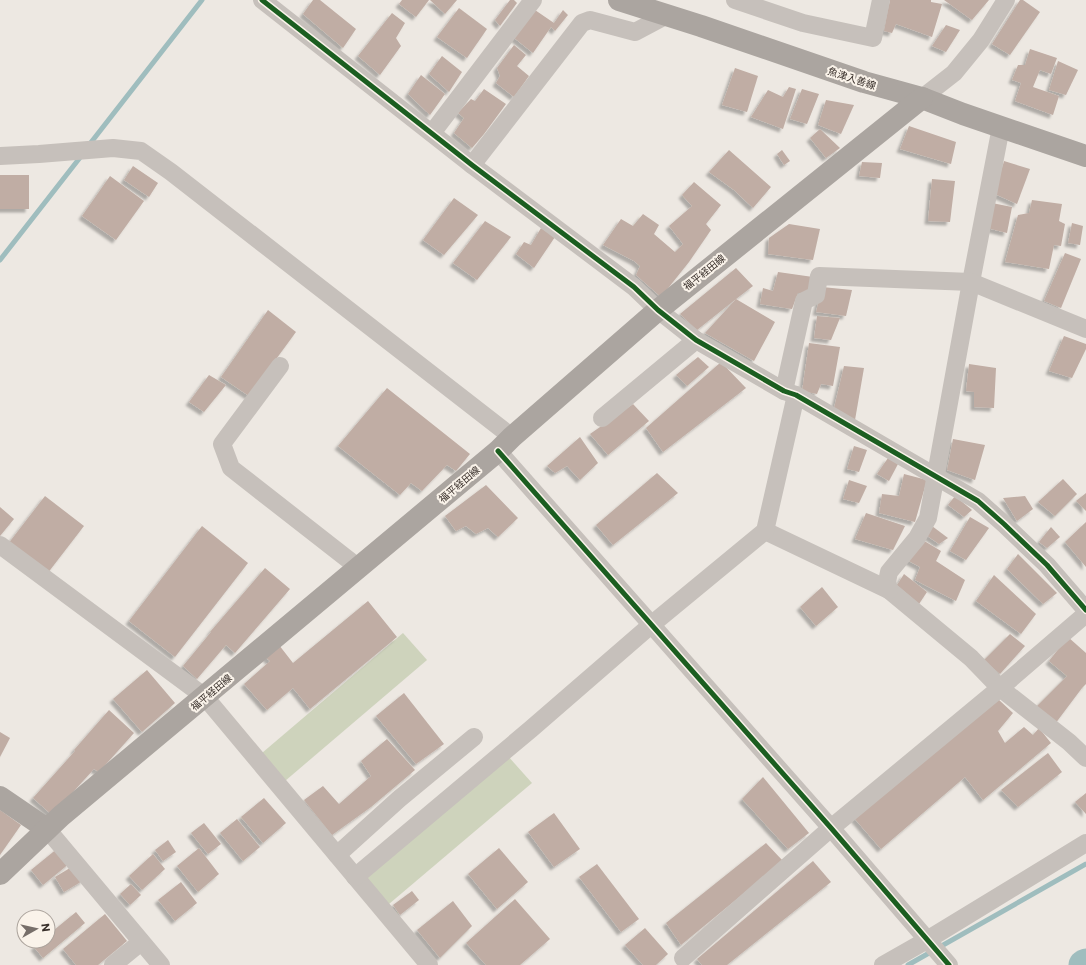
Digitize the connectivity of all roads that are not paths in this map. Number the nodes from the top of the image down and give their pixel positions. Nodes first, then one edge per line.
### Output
1 (262, 0) edge
2 (533, 0) edge
3 (619, 0) edge
4 (735, 0) edge
5 (880, 0) edge
6 (1006, 0) edge
7 (666, 15) junction
8 (922, 98) junction
9 (1001, 127) junction
10 (432, 133) junction
11 (0, 156) edge
12 (1086, 156) edge
13 (472, 165) junction
14 (971, 282) junction
15 (658, 310) junction
16 (1086, 330) edge
17 (696, 340) junction
18 (280, 366) dead end
19 (790, 393) junction
20 (602, 418) dead end
21 (505, 444) junction
22 (935, 477) junction
23 (765, 531) junction
24 (0, 545) edge
25 (359, 568) junction
26 (889, 590) junction
27 (1086, 610) edge
28 (1086, 614) edge
29 (651, 625) junction
30 (1000, 688) junction
31 (205, 697) junction
32 (474, 737) dead end
33 (1086, 758) edge
34 (0, 797) edge
35 (831, 828) junction
36 (47, 829) junction
37 (1086, 843) edge
38 (337, 855) junction
39 (0, 874) edge
40 (355, 876) junction
41 (927, 940) junction
42 (141, 942) junction
43 (683, 958) dead end
44 (113, 965) edge
45 (161, 965) edge
46 (429, 965) edge
47 (883, 965) edge
48 (949, 965) edge

1 - 10 street
2 - 10 street
3 - 7 main road, 魚津入善線
4 - 5 street
6 - 8 street
7 - 8 main road, 魚津入善線
7 - 13 street
8 - 9 main road, 魚津入善線
8 - 15 main road, 福平経田線
9 - 12 main road, 魚津入善線
9 - 14 street
10 - 13 street
11 - 21 street
13 - 15 street
14 - 16 street
14 - 19 street
14 - 22 street
15 - 17 street
15 - 21 main road, 福平経田線
17 - 19 street
17 - 20 street
18 - 25 street
19 - 22 street
19 - 23 street
21 - 25 main road, 福平経田線
21 - 29 street
22 - 26 street
22 - 27 street
23 - 26 street
23 - 29 street
24 - 31 street
25 - 31 main road, 福平経田線
26 - 30 street
28 - 30 street
29 - 35 street
29 - 40 street
30 - 33 street
30 - 35 street
31 - 36 main road, 福平経田線
31 - 38 street
32 - 38 street
34 - 36 main road
35 - 41 street
35 - 43 street
36 - 39 main road, 福平経田線
36 - 42 street
37 - 41 street
38 - 40 street
40 - 46 street
41 - 47 street
41 - 48 street
42 - 44 street
42 - 45 street

